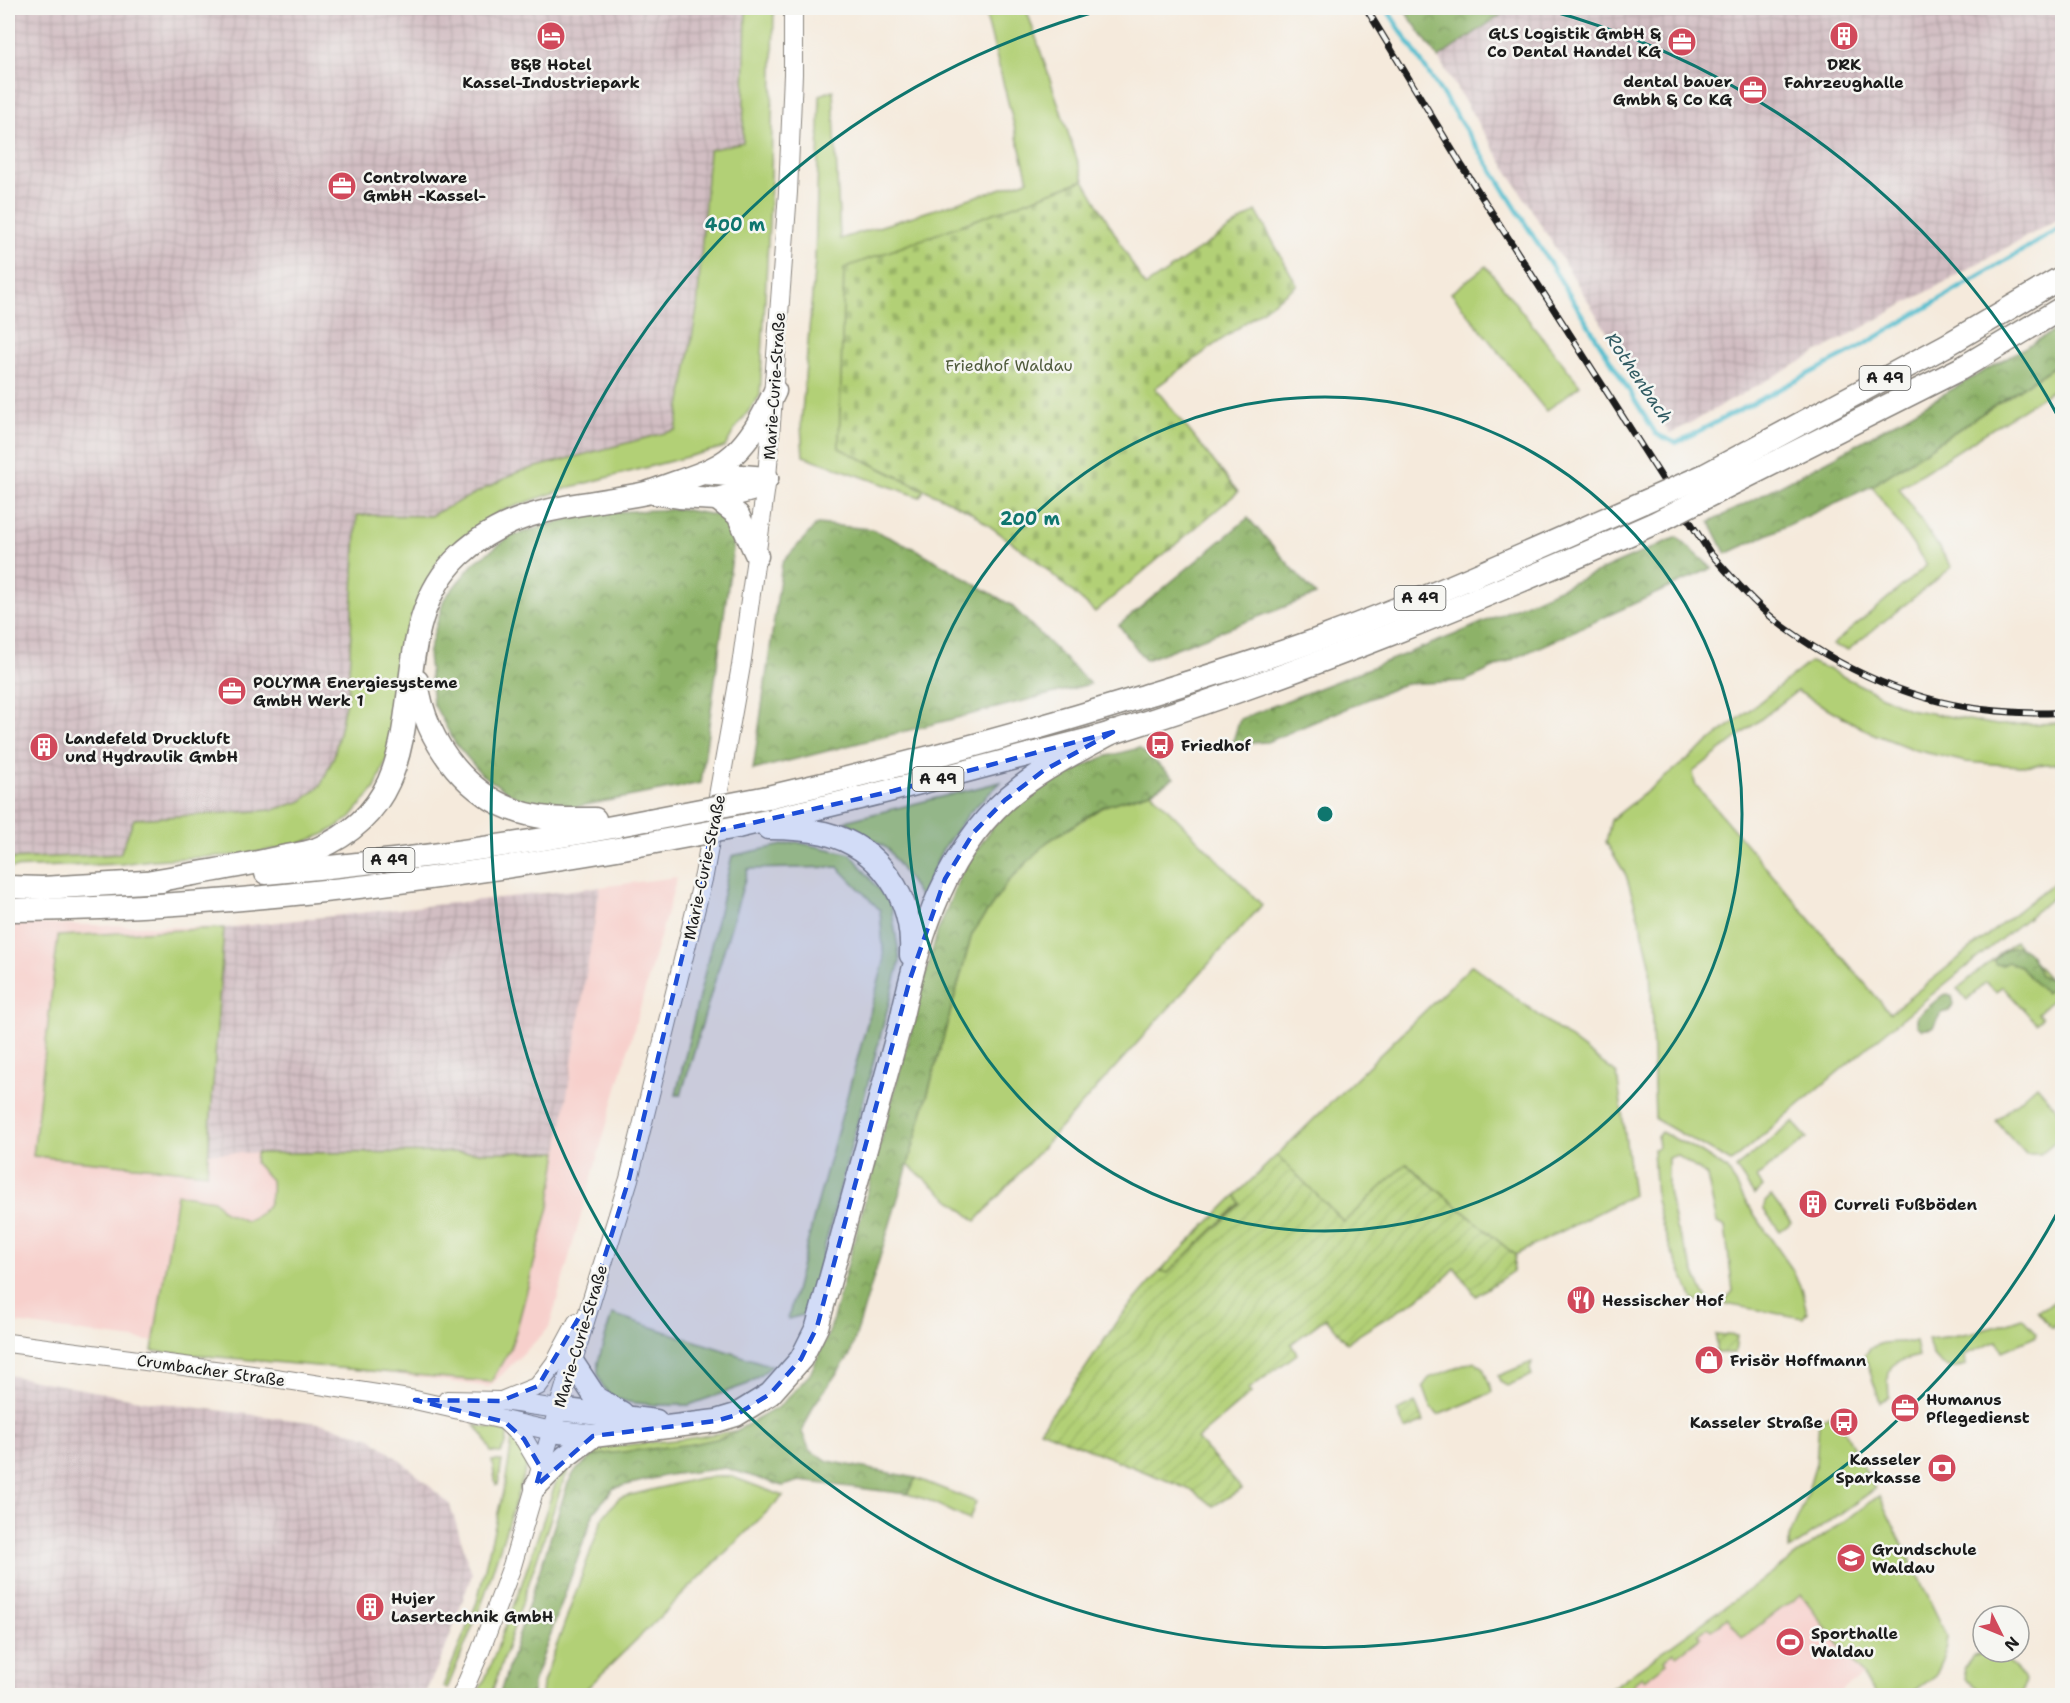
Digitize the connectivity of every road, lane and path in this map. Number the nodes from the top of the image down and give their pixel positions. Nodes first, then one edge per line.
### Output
1 (793, 8) edge
2 (2062, 277) edge
3 (2062, 308) edge
4 (775, 392) junction
5 (703, 473) junction
6 (767, 478) junction
7 (1710, 484) junction
8 (648, 492) junction
9 (717, 499) junction
10 (757, 556) junction
11 (413, 655) junction
12 (1113, 732) junction
13 (636, 821) junction
14 (761, 825) junction
15 (148, 882) junction
16 (8, 887) edge
17 (8, 910) edge
18 (910, 979) junction
19 (593, 1294) junction
20 (8, 1343) edge
21 (573, 1363) junction
22 (415, 1400) junction
23 (501, 1401) junction
24 (558, 1409) junction
25 (629, 1416) junction
26 (505, 1422) junction
27 (682, 1425) junction
28 (552, 1431) junction
29 (592, 1436) junction
30 (538, 1477) junction
31 (460, 1695) edge

1 - 4 main road, Marie-Curie-Straße
2 - 7 highway, A 49
3 - 7 highway, A 49
4 - 5 highway
4 - 6 main road, Marie-Curie-Straße
5 - 6 highway
5 - 8 highway
6 - 9 highway
6 - 10 main road, Marie-Curie-Straße
7 - 12 highway, A 49, bridge
7 - 13 highway, A 49, bridge
8 - 9 highway
8 - 11 highway
9 - 10 highway
10 - 19 main road, Marie-Curie-Straße
11 - 13 highway
11 - 15 highway
12 - 14 highway, A 49
12 - 18 highway
13 - 15 highway, A 49
14 - 17 highway, A 49, bridge
14 - 18 highway
15 - 16 highway, A 49
18 - 27 highway
19 - 21 main road, Marie-Curie-Straße
19 - 23 main road, Crumbacher Straße
20 - 22 main road, Crumbacher Straße
21 - 24 main road, Marie-Curie-Straße
21 - 25 highway
22 - 23 main road, Crumbacher Straße
22 - 26 main road, Crumbacher Straße
23 - 24 main road, Crumbacher Straße
24 - 25 highway
24 - 28 main road, Marie-Curie-Straße
25 - 27 highway
26 - 28 main road, Crumbacher Straße
26 - 30 main road
27 - 29 highway
28 - 29 highway
28 - 30 main road, Marie-Curie-Straße
29 - 30 highway
30 - 31 main road, Marie-Curie-Straße

